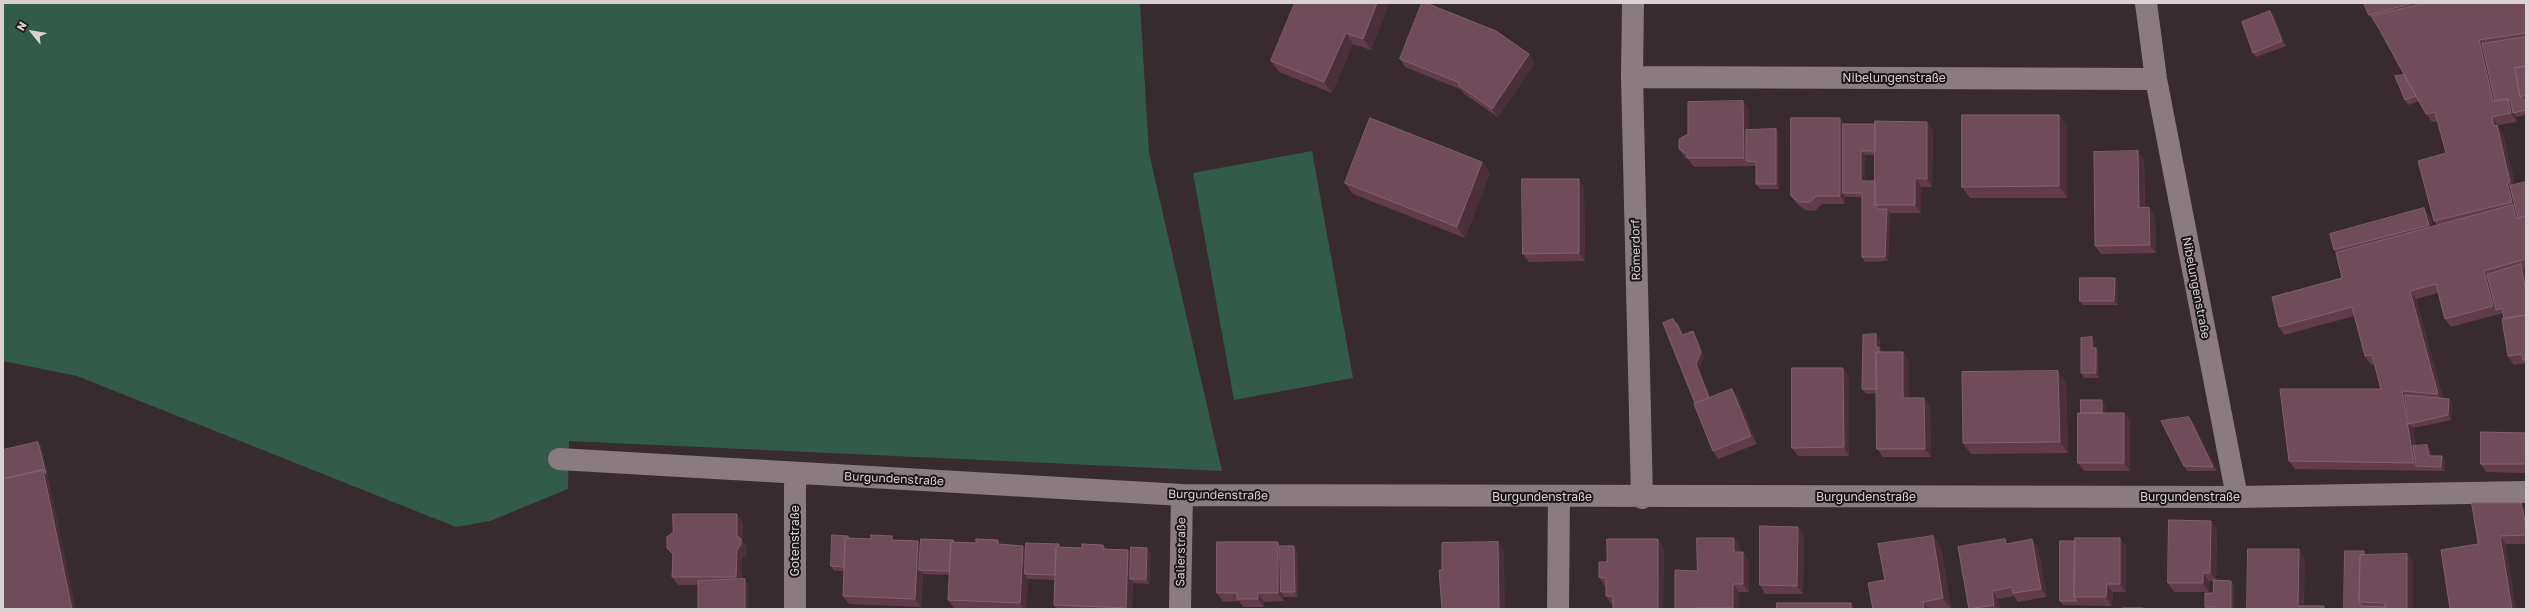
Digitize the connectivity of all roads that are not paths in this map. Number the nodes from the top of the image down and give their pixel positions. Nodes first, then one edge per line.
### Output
1 (1633, 3) edge
2 (2146, 3) edge
3 (1632, 77) junction
4 (2156, 79) junction
5 (559, 459) dead end
6 (795, 473) junction
7 (2526, 492) edge
8 (1182, 495) junction
9 (1559, 497) junction
10 (2237, 497) junction
11 (1642, 498) junction
12 (795, 609) edge
13 (1180, 609) edge
14 (1558, 609) edge

1 - 3 street, Römerdorf
2 - 4 street, Nibelungenstraße
3 - 4 street, Nibelungenstraße
3 - 11 street, Römerdorf
4 - 10 street, Nibelungenstraße
5 - 6 street, Burgundenstraße
6 - 8 street, Burgundenstraße
6 - 12 street, Gotenstraße
7 - 10 street, Burgundenstraße
8 - 9 street, Burgundenstraße
8 - 13 street, Salierstraße
9 - 11 street, Burgundenstraße
9 - 14 street
10 - 11 street, Burgundenstraße

